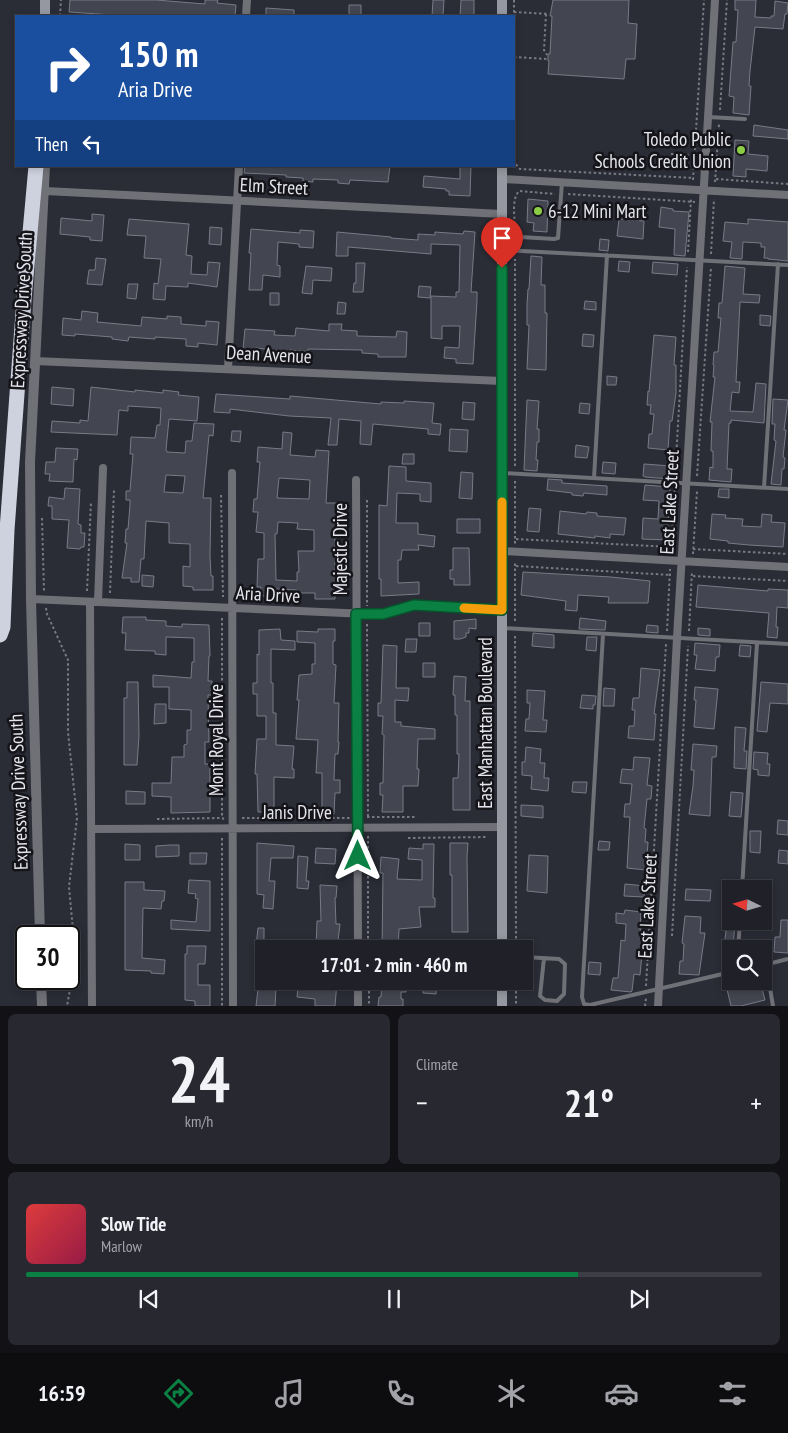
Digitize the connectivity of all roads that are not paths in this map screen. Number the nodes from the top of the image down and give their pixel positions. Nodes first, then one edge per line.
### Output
1 (46, 0) edge
2 (247, 0) edge
3 (502, 0) edge
4 (715, 0) edge
5 (45, 15) edge
6 (246, 15) edge
7 (502, 15) edge
8 (708, 117) junction
9 (745, 119) dead end
10 (36, 167) edge
11 (45, 167) edge
12 (239, 167) edge
13 (502, 167) edge
14 (502, 179) junction
15 (562, 182) junction
16 (703, 190) junction
17 (44, 191) junction
18 (788, 195) edge
19 (237, 200) junction
20 (502, 214) junction
21 (502, 236) junction
22 (502, 250) junction
23 (607, 255) junction
24 (699, 259) junction
25 (778, 264) junction
26 (788, 265) edge
27 (35, 361) junction
28 (228, 369) junction
29 (502, 381) junction
30 (104, 468) dead end
31 (502, 473) junction
32 (232, 474) dead end
33 (594, 478) junction
34 (356, 480) dead end
35 (686, 483) junction
36 (764, 488) junction
37 (788, 489) edge
38 (502, 551) junction
39 (681, 561) junction
40 (788, 567) edge
41 (31, 599) junction
42 (94, 602) junction
43 (502, 610) junction
44 (232, 612) junction
45 (356, 614) junction
46 (502, 628) junction
47 (603, 634) junction
48 (0, 635) edge
49 (677, 638) junction
50 (757, 642) junction
51 (788, 644) edge
52 (502, 827) junction
53 (228, 828) junction
54 (358, 828) junction
55 (92, 829) junction
56 (743, 880) edge
57 (40, 925) edge
58 (358, 940) edge
59 (502, 940) edge
60 (533, 957) edge
61 (544, 958) junction
62 (788, 959) edge
63 (772, 962) edge
64 (722, 974) edge
65 (659, 989) junction
66 (41, 990) edge
67 (358, 990) edge
68 (502, 990) edge
69 (770, 990) edge
70 (42, 1006) edge
71 (92, 1006) edge
72 (233, 1006) edge
73 (358, 1006) edge
74 (502, 1006) edge
75 (658, 1006) edge
76 (773, 1006) edge

1 - 5 main road
2 - 6 street
3 - 7 main road
4 - 8 street, East Lake Street
8 - 9 lane
8 - 16 street, East Lake Street
10 - 48 highway
11 - 17 street, Expressway Drive South
12 - 19 street
13 - 14 main road, East Manhattan Boulevard
14 - 15 street
14 - 20 main road, East Manhattan Boulevard
15 - 16 street
15 - 21 lane
16 - 18 street
16 - 24 street, East Lake Street
17 - 19 street, Elm Street
17 - 27 street, Expressway Drive South
19 - 20 street, Elm Street
19 - 28 street
20 - 21 main road, East Manhattan Boulevard
21 - 22 main road, East Manhattan Boulevard
22 - 23 lane
22 - 29 main road, East Manhattan Boulevard
23 - 24 lane
23 - 33 lane
24 - 25 lane
24 - 35 street, East Lake Street
25 - 26 lane
25 - 36 lane
27 - 28 street, Dean Avenue
27 - 41 street, Expressway Drive South
28 - 29 street, Dean Avenue
29 - 31 main road, East Manhattan Boulevard
30 - 42 street
31 - 33 lane
31 - 38 main road, East Manhattan Boulevard
32 - 44 street, Mont Royal Drive
33 - 35 lane
34 - 45 street, Majestic Drive
35 - 36 lane
35 - 39 street, East Lake Street
36 - 37 lane
38 - 39 street
38 - 43 main road, East Manhattan Boulevard
39 - 40 street
39 - 49 street, East Lake Street
41 - 42 street, Aria Drive
41 - 57 street, Expressway Drive South
42 - 44 street, Aria Drive
42 - 55 street
43 - 45 street, Aria Drive
43 - 46 main road, East Manhattan Boulevard
44 - 45 street, Aria Drive
44 - 53 street, Mont Royal Drive
45 - 54 street, Majestic Drive
46 - 47 lane
46 - 52 main road, East Manhattan Boulevard
47 - 49 lane
47 - 65 lane
49 - 50 lane
49 - 65 street, East Lake Street
50 - 51 lane
50 - 56 lane
52 - 54 street, Janis Drive
52 - 59 main road, East Manhattan Boulevard
53 - 54 street, Janis Drive
53 - 55 street, Janis Drive
53 - 72 street, Mont Royal Drive
54 - 58 street, Majestic Drive
55 - 71 street
60 - 61 lane
61 - 61 lane
62 - 63 lane
64 - 65 lane
65 - 75 street, East Lake Street
66 - 70 street
67 - 73 street
68 - 74 main road
69 - 76 lane

